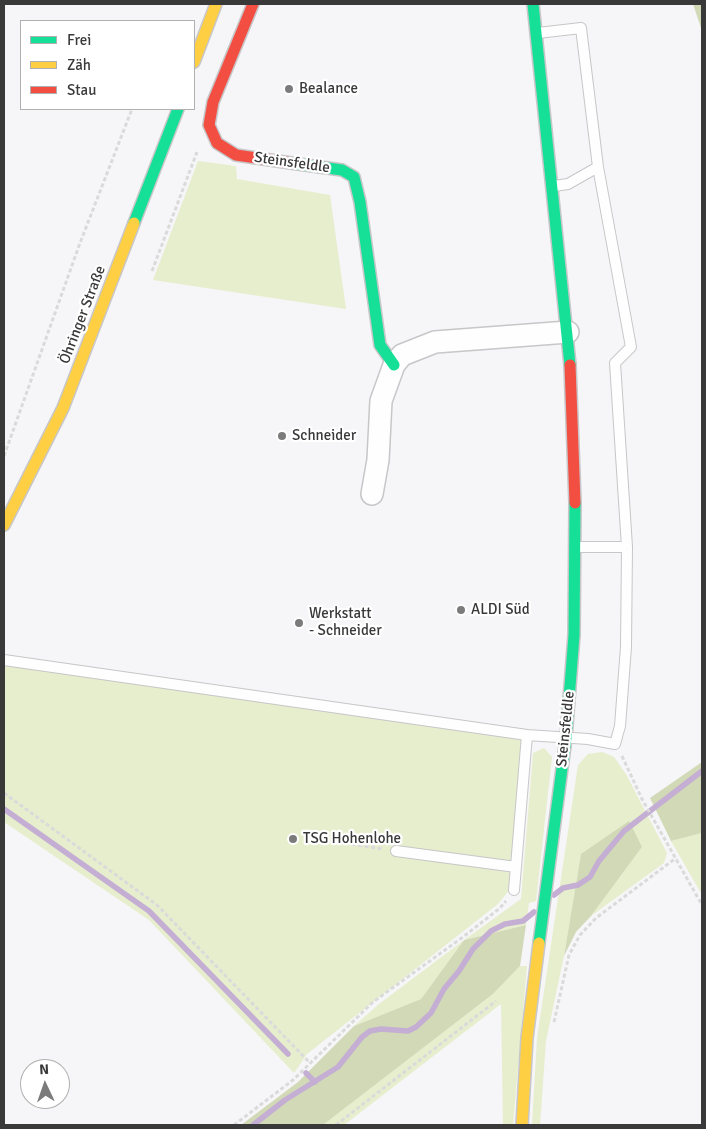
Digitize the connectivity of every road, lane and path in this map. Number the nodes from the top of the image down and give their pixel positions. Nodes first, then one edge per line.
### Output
1 (216, 4) edge
2 (253, 4) edge
3 (533, 4) edge
4 (536, 33) junction
5 (195, 59) edge
6 (132, 110) edge
7 (178, 110) edge
8 (209, 125) junction
9 (598, 167) junction
10 (552, 186) junction
11 (152, 271) dead end
12 (568, 332) junction
13 (394, 365) junction
14 (4, 456) edge
15 (372, 494) dead end
16 (4, 526) edge
17 (576, 547) junction
18 (627, 547) junction
19 (4, 660) edge
20 (527, 735) junction
21 (566, 738) junction
22 (615, 744) junction
23 (4, 793) edge
24 (352, 833) dead end
25 (396, 851) joint
26 (676, 858) junction
27 (516, 868) junction
28 (514, 890) joint
29 (702, 904) edge
30 (496, 1001) dead end
31 (552, 1031) dead end
32 (310, 1063) junction
33 (234, 1125) edge
34 (336, 1125) edge
35 (522, 1125) edge

1 - 5 street
2 - 8 street
3 - 4 street, Steinsfeldle
4 - 9 lane
4 - 10 street, Steinsfeldle
6 - 14 path
7 - 16 street, Öhringer Straße
8 - 11 path
8 - 13 street, Steinsfeldle
9 - 10 lane
9 - 18 lane
10 - 12 street, Steinsfeldle
12 - 13 street
12 - 17 street, Steinsfeldle
13 - 15 street
17 - 18 lane
17 - 21 street, Steinsfeldle
18 - 22 lane
19 - 20 lane
20 - 21 lane
20 - 27 lane
21 - 22 lane
21 - 35 street, Steinsfeldle
22 - 26 path
23 - 32 path
24 - 25 path
25 - 27 lane
26 - 29 path
26 - 31 path
27 - 28 lane
28 - 32 path
30 - 34 path
32 - 33 path

